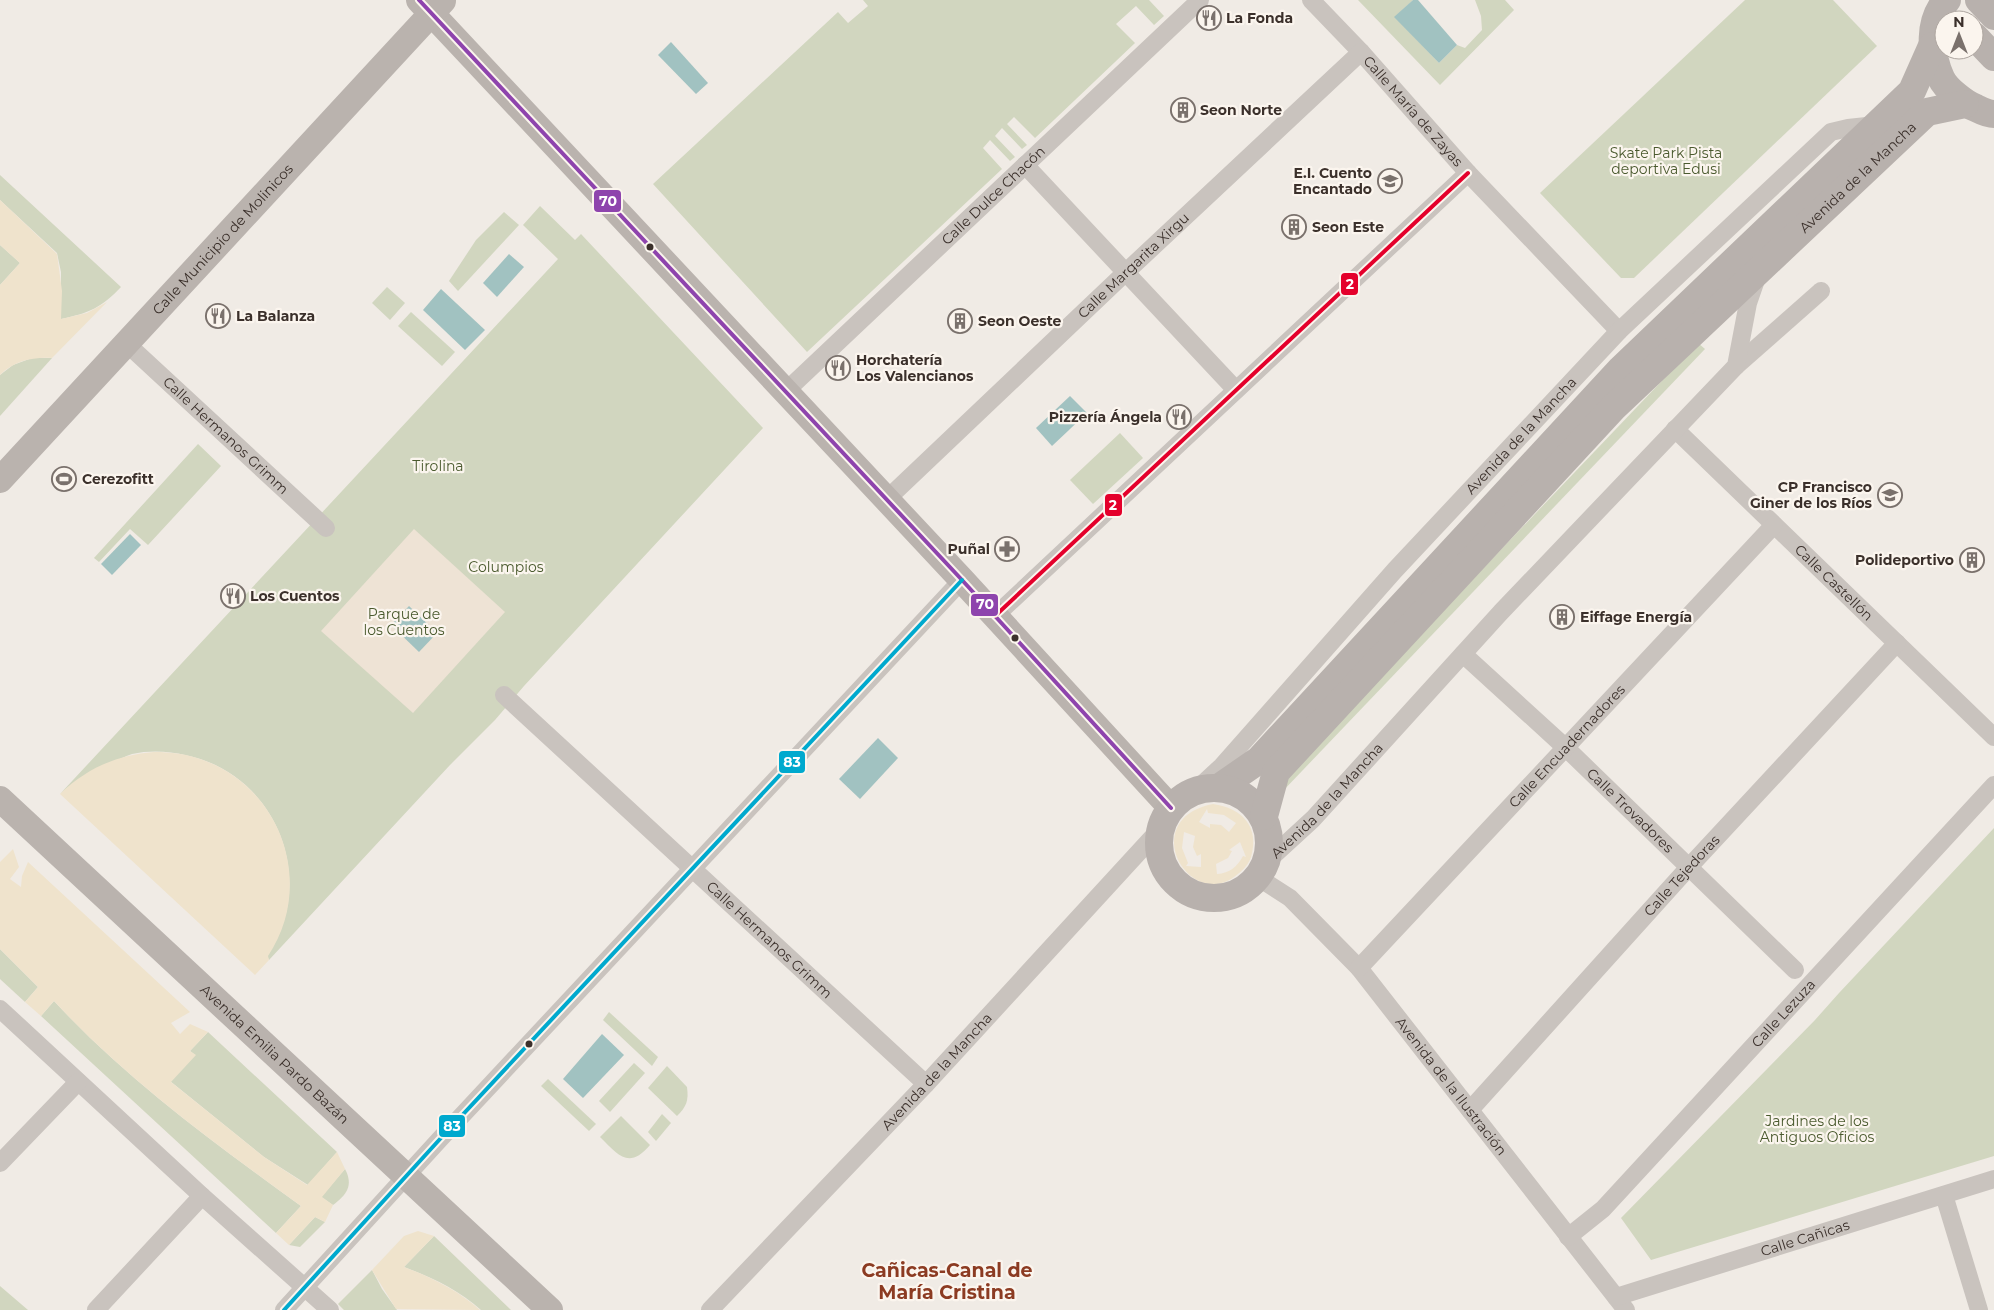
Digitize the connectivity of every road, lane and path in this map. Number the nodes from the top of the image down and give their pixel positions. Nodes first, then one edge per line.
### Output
1 (1200, 0) edge
2 (1311, 0) edge
3 (1979, 0) edge
4 (431, 4) edge
5 (1947, 6) edge
6 (1994, 16) edge
7 (1932, 46) junction
8 (1984, 46) edge
9 (1361, 52) junction
10 (1994, 57) edge
11 (1965, 104) junction
12 (1994, 114) edge
13 (1877, 125) junction
14 (1025, 165) junction
15 (1468, 174) junction
16 (1760, 269) junction
17 (1126, 272) junction
18 (1821, 291) dead end
19 (1619, 331) junction
20 (126, 343) junction
21 (1736, 366) junction
22 (1236, 390) junction
23 (786, 391) junction
24 (1675, 429) junction
25 (0, 480) edge
26 (886, 500) junction
27 (1774, 525) junction
28 (326, 528) dead end
29 (962, 580) junction
30 (995, 616) junction
31 (1897, 643) junction
32 (1463, 654) junction
33 (504, 694) dead end
34 (1994, 737) edge
35 (1566, 748) junction
36 (1994, 785) edge
37 (1208, 788) junction
38 (0, 799) edge
39 (1264, 816) junction
40 (1165, 819) junction
41 (1689, 867) junction
42 (693, 868) junction
43 (1262, 871) junction
44 (1359, 968) junction
45 (1795, 970) dead end
46 (0, 1009) edge
47 (78, 1082) junction
48 (926, 1084) junction
49 (1470, 1110) junction
50 (0, 1163) edge
51 (406, 1175) junction
52 (1994, 1180) edge
53 (1944, 1195) junction
54 (202, 1196) junction
55 (1568, 1237) junction
56 (305, 1286) junction
57 (1621, 1303) edge
58 (96, 1310) edge
59 (284, 1310) edge
60 (330, 1310) edge
61 (550, 1310) edge
62 (710, 1310) edge
63 (1979, 1310) edge

1 - 14 street, Calle Dulce Chacón
2 - 9 street, Calle María de Zayas
3 - 6 main road
4 - 20 street, Calle Municipio de Molinicos
4 - 23 street
5 - 7 main road, Avenida de la Mancha
7 - 11 main road, Avenida de la Mancha
7 - 13 main road, Avenida de la Mancha
8 - 10 main road
9 - 15 street, Calle María de Zayas
9 - 17 street, Calle Margarita Xirgu
11 - 12 main road, Avenida de la Mancha
11 - 16 main road, Avenida de la Mancha
13 - 19 street, Avenida de la Mancha
13 - 37 main road, Avenida de la Mancha
14 - 17 street
14 - 23 street, Calle Dulce Chacón
15 - 19 street, Calle María de Zayas
15 - 22 street
16 - 21 street, Avenida de la Mancha
16 - 39 main road, Avenida de la Mancha
17 - 22 street
17 - 26 street, Calle Margarita Xirgu
18 - 21 street, Avenida de la Mancha
19 - 37 street, Avenida de la Mancha
20 - 25 street, Calle Municipio de Molinicos
20 - 28 street, Calle Hermanos Grimm
21 - 24 street, Avenida de la Mancha
22 - 30 street
23 - 26 street
24 - 27 street, Calle Castellón
24 - 32 street, Avenida de la Mancha
26 - 29 street
27 - 31 street, Calle Castellón
27 - 35 street, Calle Encuadernadores
29 - 30 street
29 - 42 street
30 - 40 street
31 - 34 street, Calle Castellón
31 - 41 street, Calle Tejedoras
32 - 35 street, Calle Trovadores
32 - 43 street, Avenida de la Mancha
33 - 42 street, Calle Hermanos Grimm
35 - 41 street, Calle Trovadores
35 - 44 street, Calle Encuadernadores
36 - 55 street, Calle Lezuza
37 - 39 main road
37 - 40 main road
38 - 51 street, Avenida Emilia Pardo Bazán
39 - 43 main road
40 - 43 main road
40 - 48 street, Avenida de la Mancha
41 - 45 street, Calle Trovadores
41 - 49 street, Calle Tejedoras
42 - 48 street, Calle Hermanos Grimm
42 - 51 street
43 - 44 street, Avenida de la Ilustración
44 - 49 street, Avenida de la Ilustración
46 - 47 street
47 - 50 street
47 - 54 street
48 - 62 street, Avenida de la Mancha
49 - 55 street, Avenida de la Ilustración
51 - 56 street
51 - 61 street, Avenida Emilia Pardo Bazán
52 - 53 street, Calle Cañicas
53 - 57 street, Calle Cañicas
53 - 63 street
54 - 56 street
54 - 58 street
55 - 57 street, Avenida de la Ilustración
56 - 59 street
56 - 60 street

